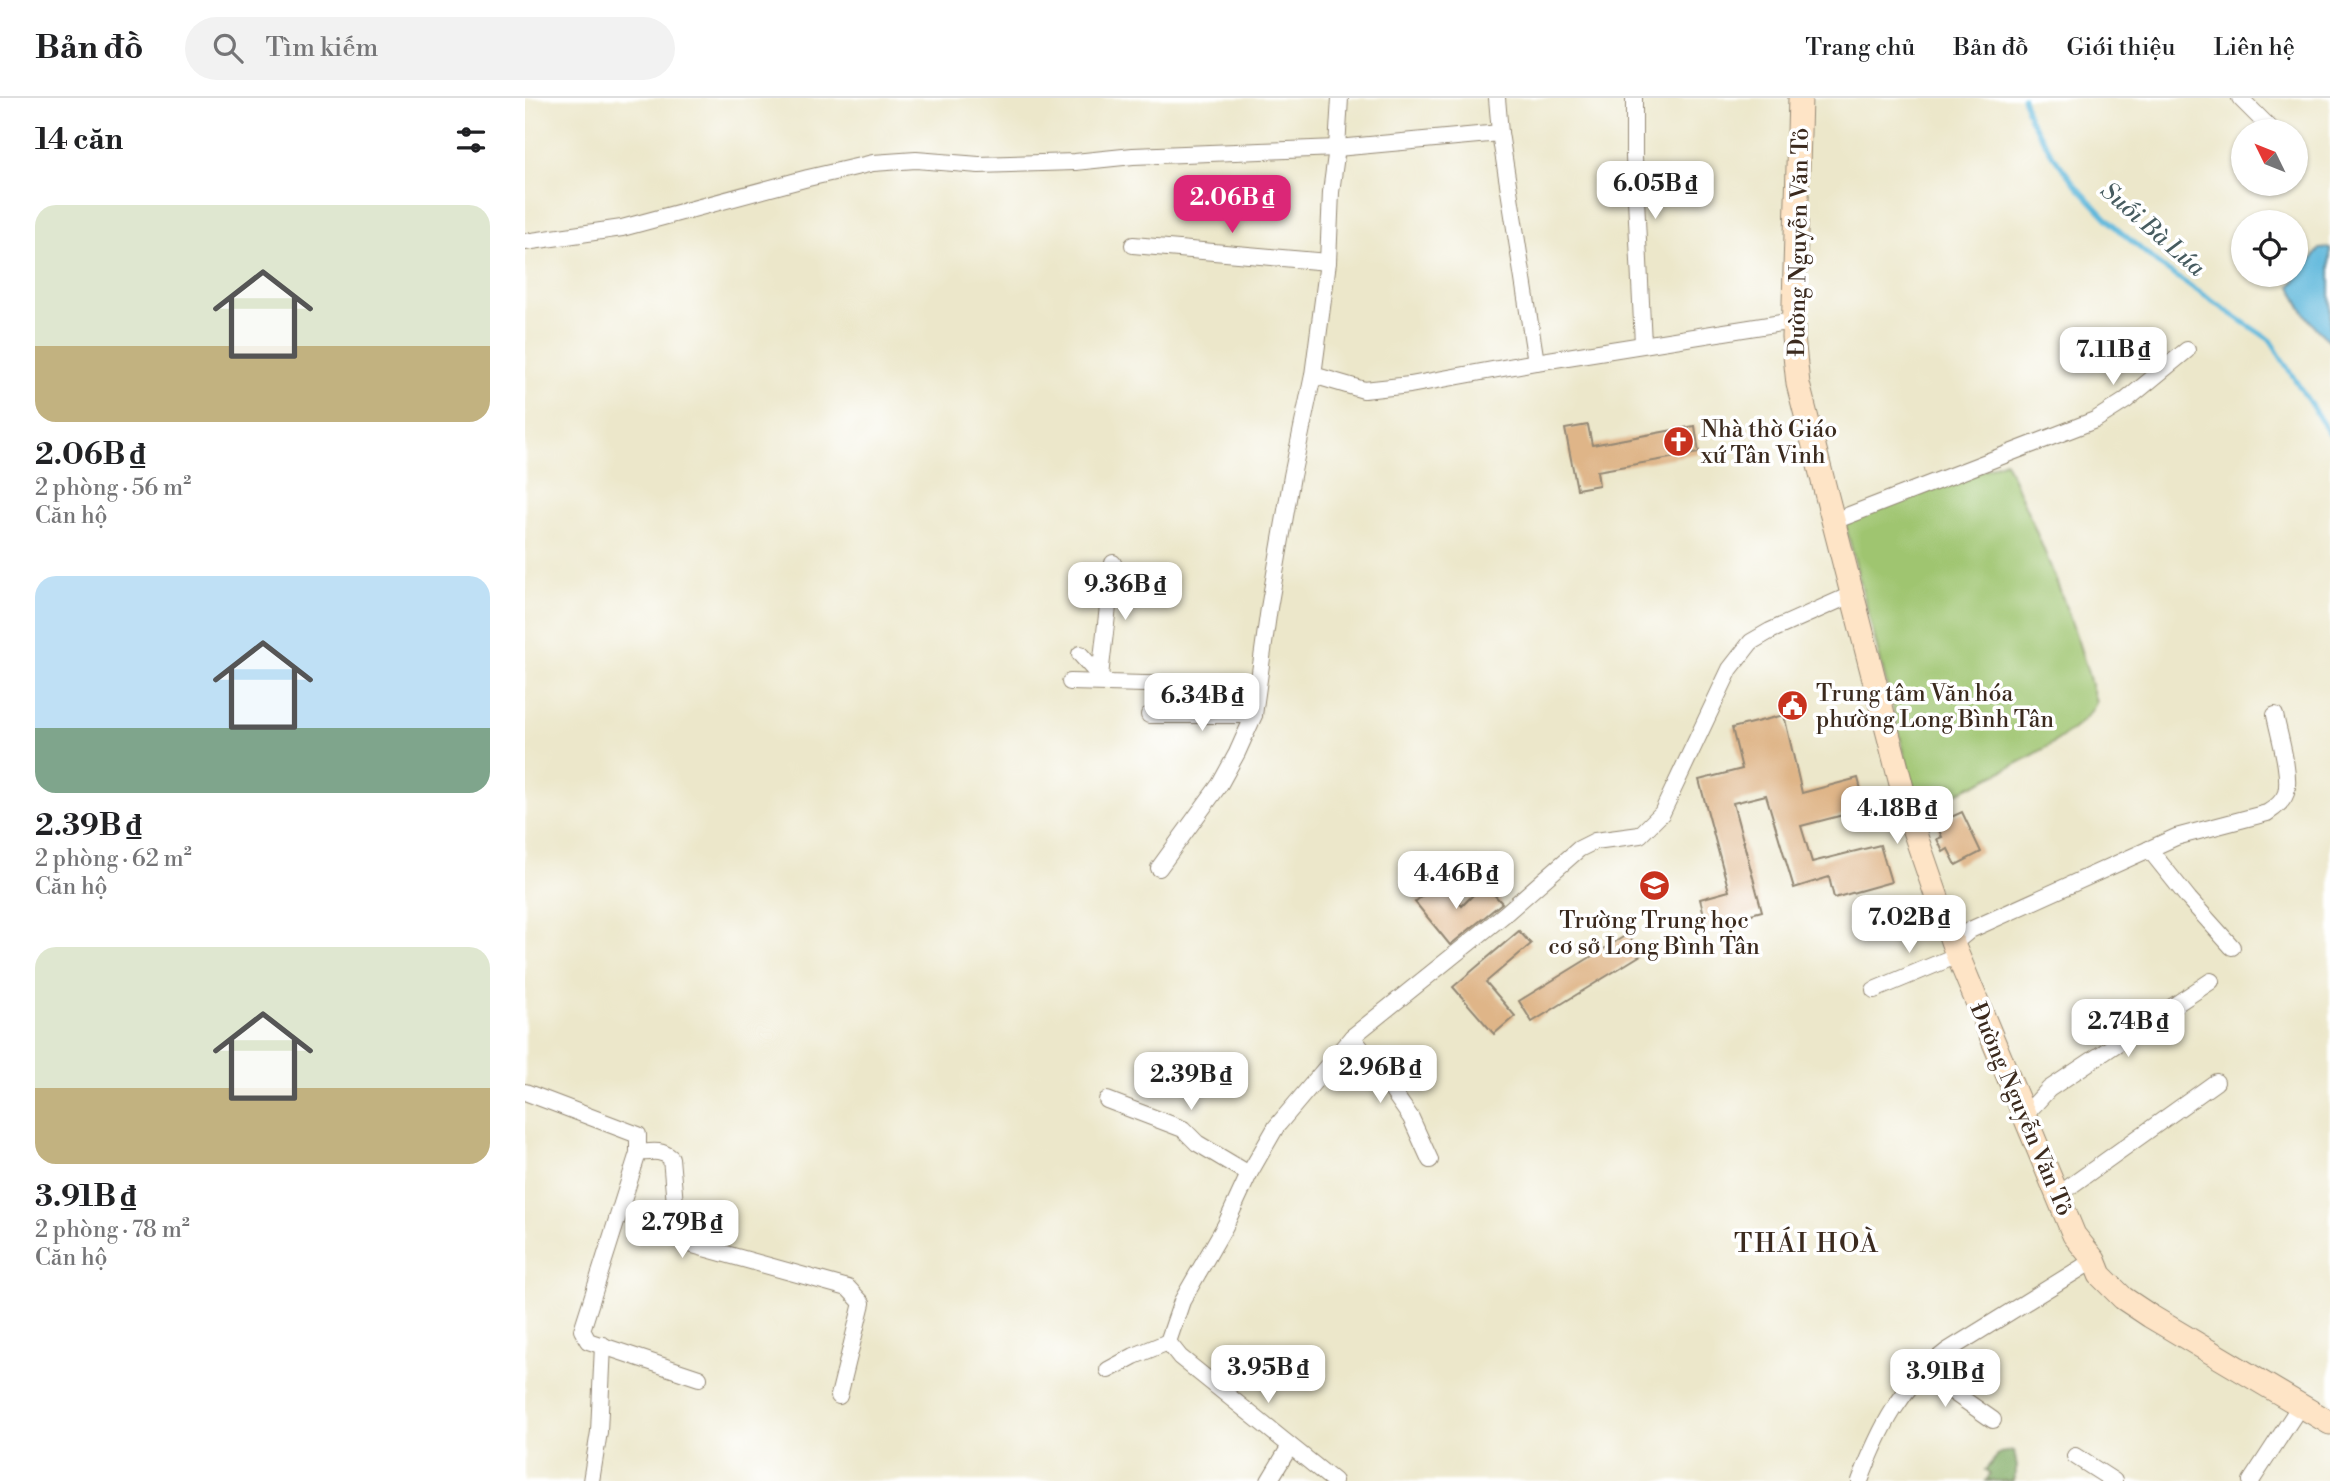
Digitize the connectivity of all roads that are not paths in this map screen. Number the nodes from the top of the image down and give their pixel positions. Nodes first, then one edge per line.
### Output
1 (1340, 98) edge
2 (1497, 98) edge
3 (1634, 98) edge
4 (1800, 98) edge
5 (2240, 98) edge
6 (2261, 119) edge
7 (1500, 133) junction
8 (1337, 148) junction
9 (525, 242) edge
10 (1133, 245) dead end
11 (1328, 262) junction
12 (1793, 321) junction
13 (1643, 344) junction
14 (2187, 350) dead end
15 (1536, 362) junction
16 (1313, 375) junction
17 (1834, 521) junction
18 (1113, 562) dead end
19 (1853, 594) junction
20 (1080, 654) dead end
21 (1103, 680) junction
22 (1070, 682) dead end
23 (1257, 687) junction
24 (1149, 715) dead end
25 (1254, 715) junction
26 (2275, 715) dead end
27 (2149, 849) junction
28 (1159, 868) dead end
29 (2232, 947) dead end
30 (1955, 949) junction
31 (2211, 981) dead end
32 (1874, 990) dead end
33 (1352, 1037) junction
34 (2216, 1082) dead end
35 (525, 1092) edge
36 (1107, 1100) dead end
37 (2025, 1115) junction
38 (638, 1153) junction
39 (1430, 1160) dead end
40 (1249, 1174) junction
41 (2058, 1195) junction
42 (2094, 1261) junction
43 (1168, 1342) junction
44 (603, 1345) junction
45 (1927, 1366) junction
46 (1108, 1370) dead end
47 (699, 1378) dead end
48 (839, 1396) dead end
49 (2300, 1406) junction
50 (1993, 1420) dead end
51 (2330, 1423) edge
52 (1290, 1446) junction
53 (2075, 1455) dead end
54 (591, 1481) edge
55 (1269, 1481) edge
56 (1334, 1481) edge
57 (1860, 1481) edge
58 (2115, 1481) edge
59 (2252, 1481) edge

1 - 8 street
2 - 7 street
3 - 13 street
4 - 12 street, Đường Nguyễn Văn Tỏ
5 - 6 street
7 - 8 street
7 - 15 street
8 - 9 street
8 - 11 street
10 - 11 street
11 - 16 street
12 - 13 street
12 - 17 street, Đường Nguyễn Văn Tỏ
13 - 15 street
14 - 17 street
15 - 16 street
16 - 23 street
17 - 19 street, Đường Nguyễn Văn Tỏ
18 - 21 street
19 - 30 street, Đường Nguyễn Văn Tỏ
19 - 33 street
20 - 21 street
21 - 22 street
21 - 23 street
23 - 25 street
24 - 25 street
25 - 28 street
26 - 27 street
27 - 29 street
27 - 30 street
30 - 32 street
30 - 37 street, Đường Nguyễn Văn Tỏ
31 - 37 street
33 - 39 street
33 - 40 street
34 - 41 street
35 - 38 street
36 - 40 street
37 - 41 street, Đường Nguyễn Văn Tỏ
38 - 44 street
38 - 48 street
40 - 43 street
41 - 42 street, Đường Nguyễn Văn Tỏ
42 - 45 street
42 - 49 street, Đường Nguyễn Văn Tỏ
43 - 46 street
43 - 52 street
44 - 47 street
44 - 54 street
45 - 50 street
45 - 57 street
49 - 51 street, Đường Nguyễn Văn Tỏ
49 - 59 street
52 - 55 street
52 - 56 street
53 - 58 street

